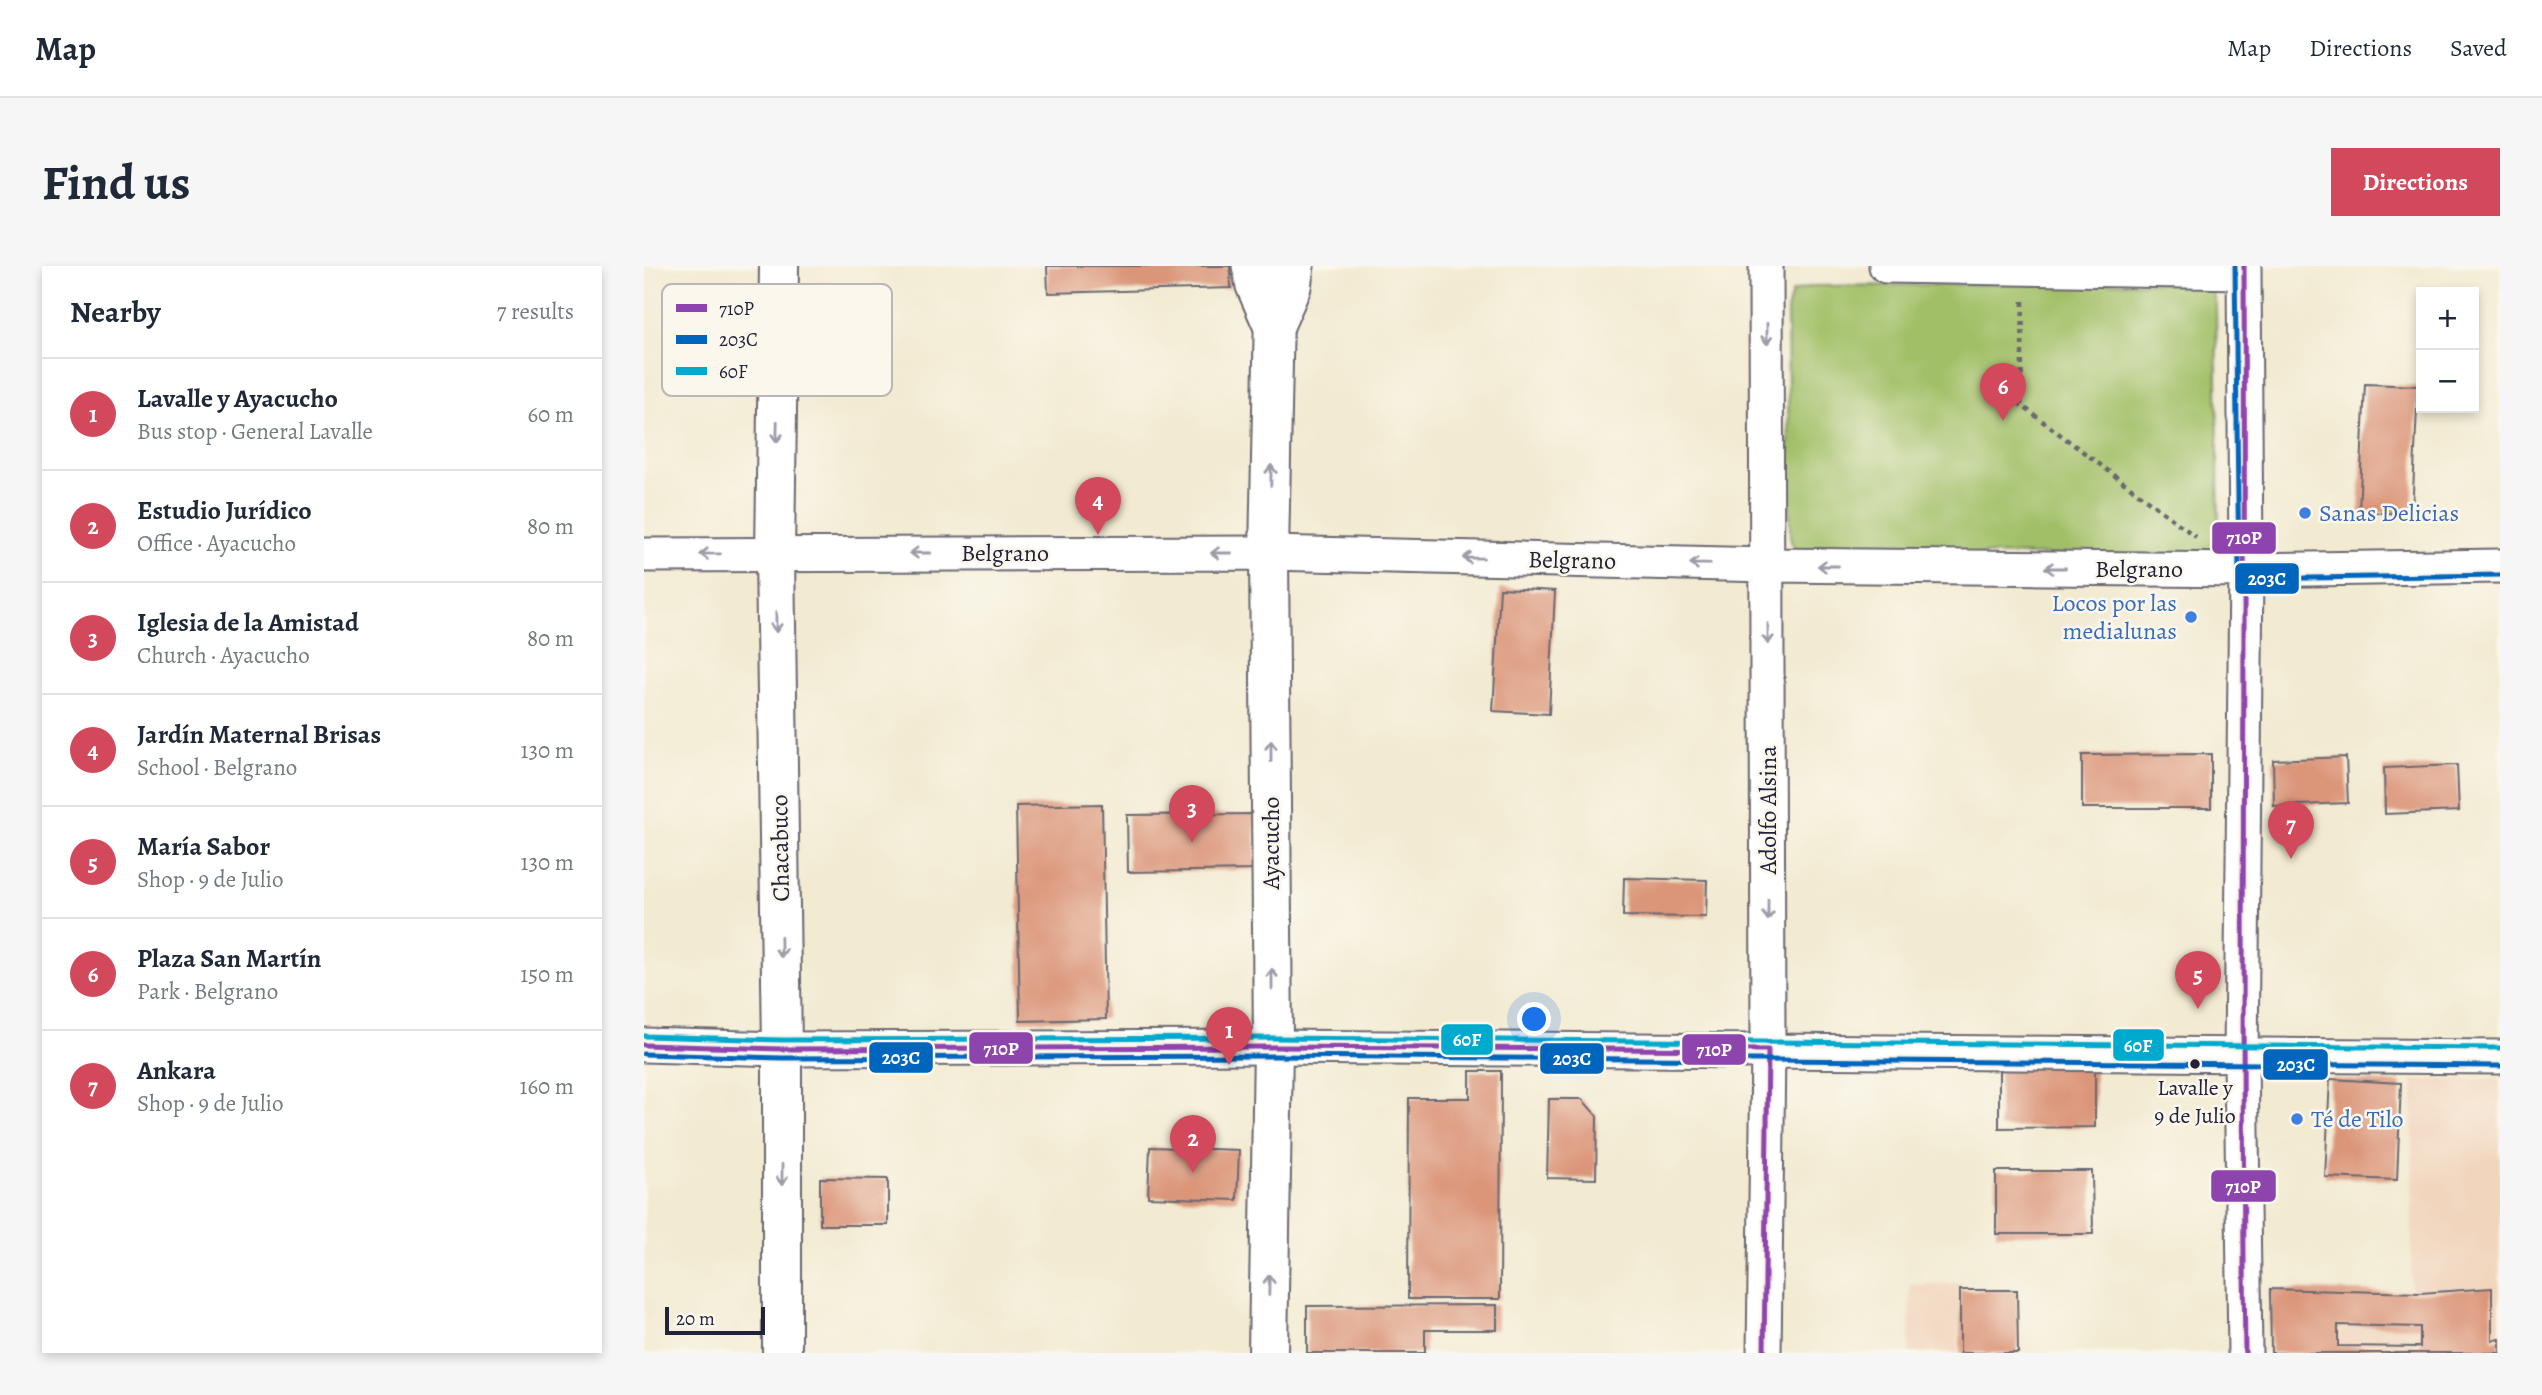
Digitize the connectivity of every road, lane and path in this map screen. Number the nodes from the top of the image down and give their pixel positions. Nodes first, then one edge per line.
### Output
1 (779, 266) edge
2 (798, 266) edge
3 (1249, 266) edge
4 (1275, 266) edge
5 (1297, 266) edge
6 (1766, 266) edge
7 (1886, 266) edge
8 (2244, 269) edge
9 (779, 284) edge
10 (793, 284) edge
11 (2023, 289) dead end
12 (1273, 334) junction
13 (777, 396) edge
14 (2204, 542) dead end
15 (1269, 552) junction
16 (775, 554) junction
17 (644, 555) edge
18 (1768, 565) junction
19 (2500, 566) edge
20 (2246, 570) junction
21 (644, 1045) edge
22 (1273, 1047) junction
23 (782, 1049) junction
24 (1768, 1050) junction
25 (2241, 1057) junction
26 (2500, 1057) edge
27 (782, 1353) edge
28 (1268, 1353) edge
29 (1764, 1353) edge
30 (2245, 1353) edge

1 - 9 street, Chacabuco
2 - 10 street, Chacabuco
3 - 12 street, Ayacucho
4 - 12 street
5 - 12 street, Ayacucho
6 -> 18 street, Adolfo Alsina
7 - 8 street
8 - 20 street
11 - 14 path
15 -> 12 street, Ayacucho
13 -> 16 street, Chacabuco
15 -> 16 street, Belgrano
18 -> 15 street, Belgrano
22 -> 15 street, Ayacucho
16 -> 17 street, Belgrano
16 -> 23 street, Chacabuco
20 -> 18 street, Belgrano
18 -> 24 street, Adolfo Alsina
19 - 20 street, Belgrano
20 - 25 street
21 - 23 street
22 - 23 street
22 - 24 street
28 -> 22 street, Ayacucho
23 -> 27 street, Chacabuco
24 - 25 street
24 - 29 street, Adolfo Alsina
25 - 26 street
25 - 30 street

